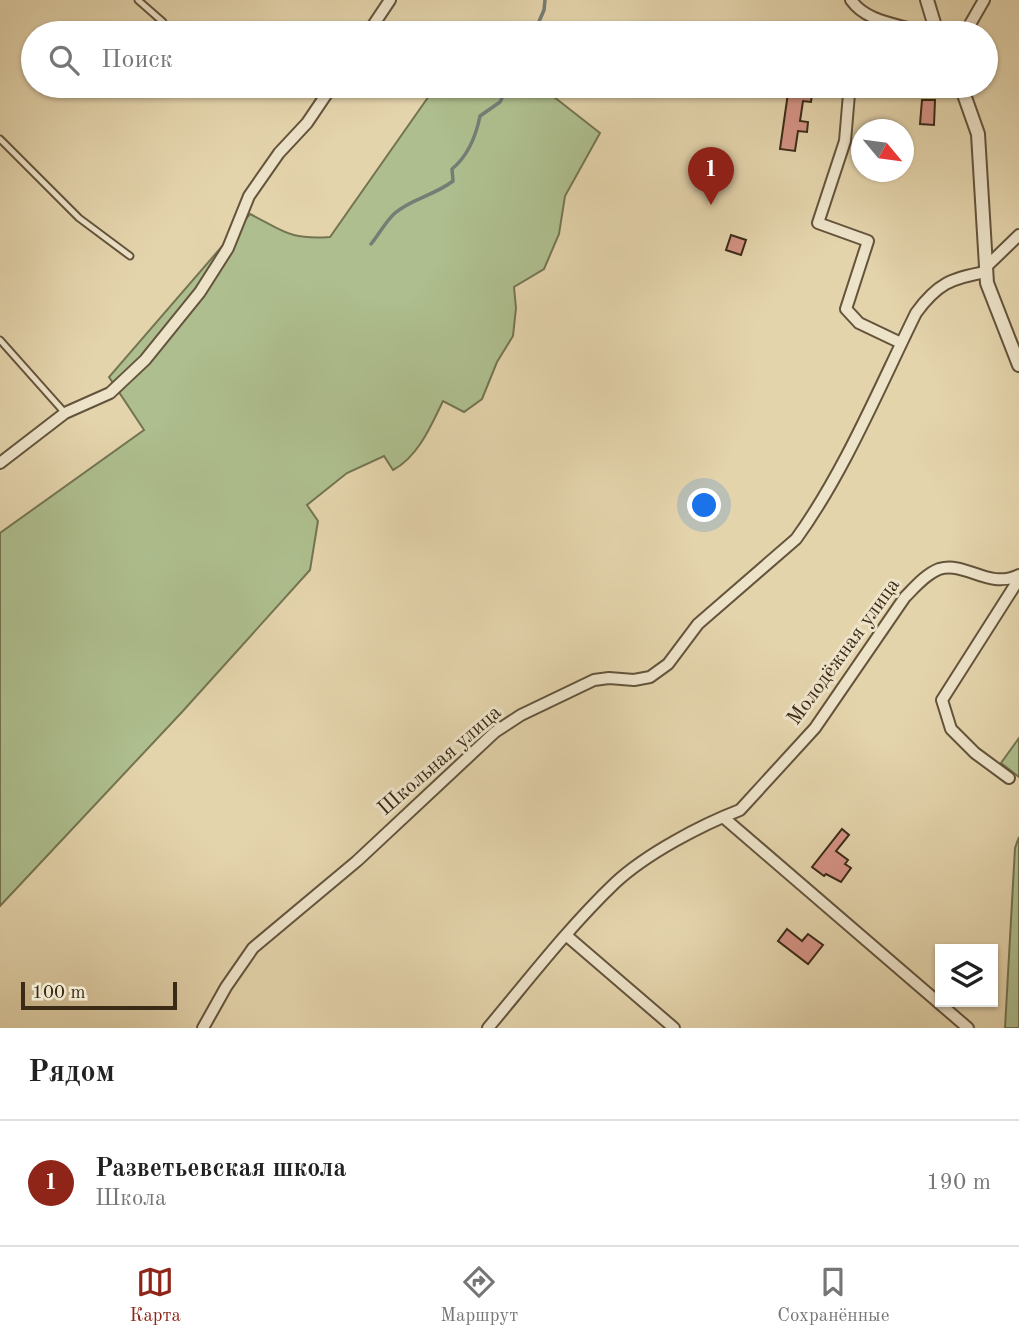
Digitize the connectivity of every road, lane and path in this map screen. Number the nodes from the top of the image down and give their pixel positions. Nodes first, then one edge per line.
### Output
1 (138, 0) edge
2 (390, 0) edge
3 (852, 0) edge
4 (927, 0) edge
5 (984, 0) edge
6 (162, 21) edge
7 (376, 21) edge
8 (886, 21) edge
9 (933, 21) edge
10 (972, 21) edge
11 (324, 98) edge
12 (849, 98) edge
13 (965, 98) edge
14 (0, 139) edge
15 (1019, 235) edge
16 (130, 256) dead end
17 (986, 269) junction
18 (0, 340) edge
19 (901, 343) junction
20 (1019, 365) edge
21 (65, 413) junction
22 (0, 463) edge
23 (1019, 577) edge
24 (1009, 778) dead end
25 (723, 817) junction
26 (567, 936) junction
27 (203, 1028) edge
28 (488, 1028) edge
29 (674, 1028) edge
30 (968, 1028) edge

1 - 6 lane
2 - 7 street
3 - 8 street
4 - 9 street
5 - 10 street
11 - 21 street
12 - 19 street
13 - 17 street
14 - 16 lane
15 - 17 street
17 - 19 street, Школьная улица
17 - 20 street
18 - 21 lane
19 - 27 street, Школьная улица
21 - 22 street
23 - 24 street, Молодёжная улица
23 - 25 street, Молодёжная улица
25 - 26 street, Молодёжная улица
25 - 30 street
26 - 28 street, Молодёжная улица
26 - 29 street

